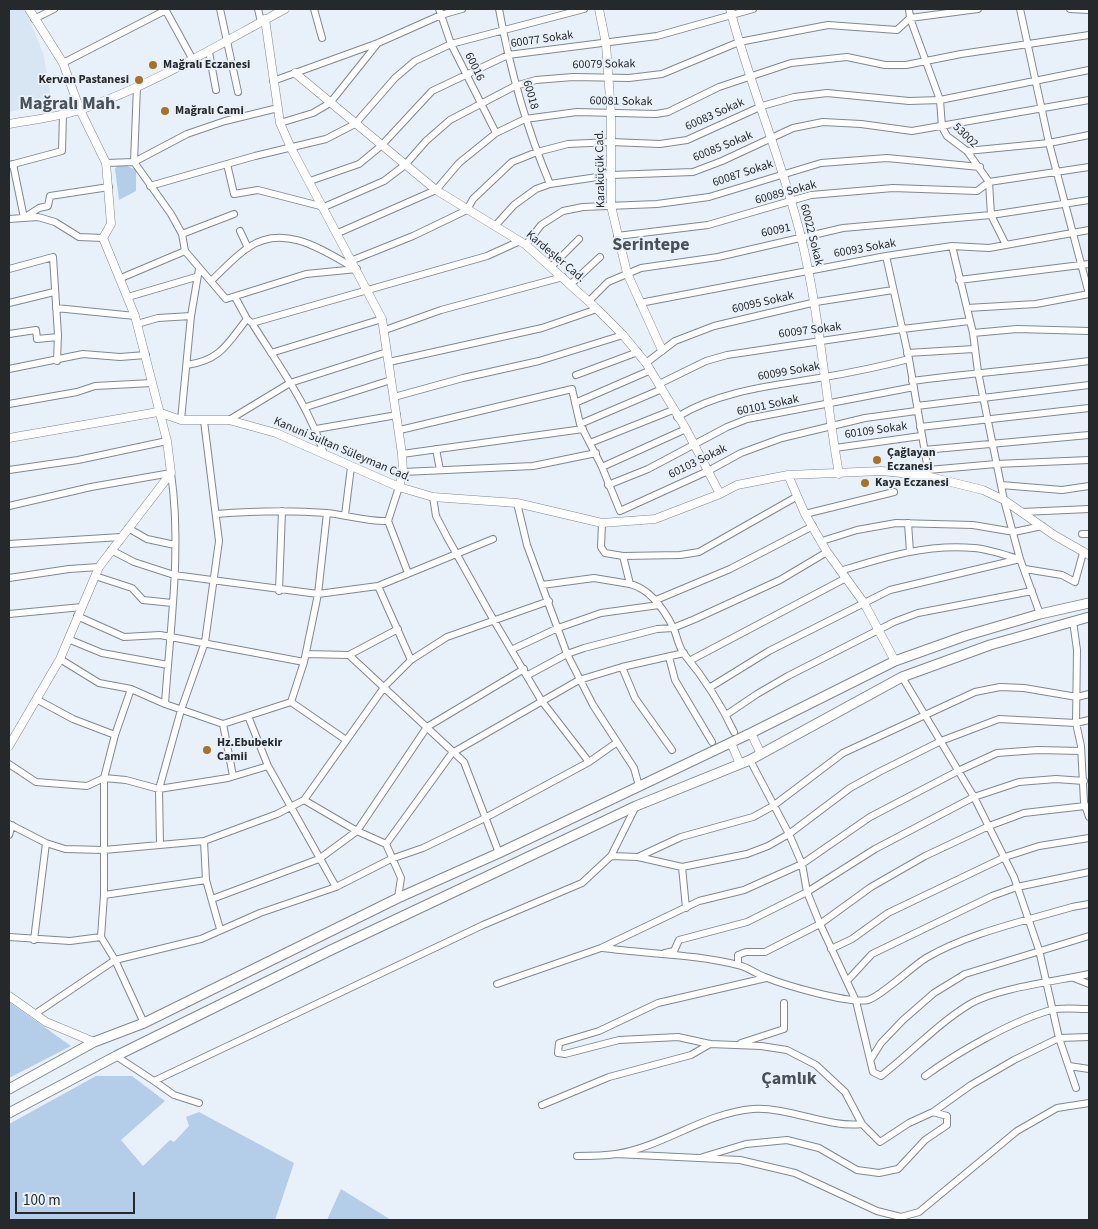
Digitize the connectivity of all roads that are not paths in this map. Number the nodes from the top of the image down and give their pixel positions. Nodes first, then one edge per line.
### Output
1 (29, 9) edge
2 (54, 9) edge
3 (220, 9) edge
4 (258, 9) edge
5 (285, 9) edge
6 (314, 9) edge
7 (462, 9) edge
8 (499, 9) edge
9 (584, 9) edge
10 (599, 9) edge
11 (753, 9) edge
12 (909, 9) edge
13 (978, 9) edge
14 (1020, 9) edge
15 (1070, 9) edge
16 (166, 10) edge
17 (1089, 10) edge
18 (731, 11) edge
19 (440, 12) edge
20 (910, 18) junction
21 (34, 19) junction
22 (263, 20) junction
23 (503, 29) junction
24 (1089, 36) edge
25 (322, 38) dead end
26 (227, 40) junction
27 (739, 42) junction
28 (378, 43) junction
29 (451, 44) junction
30 (606, 44) junction
31 (1027, 44) junction
32 (209, 52) junction
33 (508, 56) junction
34 (193, 60) junction
35 (927, 60) junction
36 (63, 63) junction
37 (1089, 70) edge
38 (295, 73) junction
39 (465, 74) junction
40 (750, 78) junction
41 (608, 79) junction
42 (1036, 80) junction
43 (273, 81) junction
44 (137, 86) junction
45 (515, 86) junction
46 (216, 90) dead end
47 (238, 92) dead end
48 (940, 100) junction
49 (1089, 100) edge
50 (330, 103) junction
51 (480, 103) junction
52 (762, 106) junction
53 (1043, 107) junction
54 (278, 108) junction
55 (80, 110) junction
56 (611, 113) junction
57 (63, 114) junction
58 (525, 119) junction
59 (280, 123) junction
60 (9, 124) edge
61 (355, 124) junction
62 (942, 127) junction
63 (496, 133) junction
64 (1089, 135) edge
65 (771, 140) junction
66 (611, 142) junction
67 (1049, 143) junction
68 (381, 146) junction
69 (291, 148) junction
70 (967, 151) junction
71 (537, 152) junction
72 (134, 162) junction
73 (106, 163) junction
74 (228, 164) junction
75 (11, 165) edge
76 (405, 166) junction
77 (980, 167) junction
78 (1089, 167) edge
79 (1059, 172) junction
80 (784, 173) junction
81 (611, 175) junction
82 (310, 181) junction
83 (989, 182) junction
84 (550, 184) junction
85 (150, 186) junction
86 (109, 187) junction
87 (436, 190) junction
88 (791, 200) junction
89 (1089, 200) edge
90 (1066, 204) junction
91 (612, 206) junction
92 (324, 207) junction
93 (467, 210) junction
94 (234, 214) dead end
95 (991, 215) junction
96 (24, 218) junction
97 (9, 219) edge
98 (494, 226) junction
99 (1089, 230) edge
100 (240, 231) dead end
101 (338, 233) junction
102 (182, 234) junction
103 (1073, 234) junction
104 (617, 236) junction
105 (801, 237) junction
106 (103, 238) junction
107 (579, 239) dead end
108 (523, 243) junction
109 (1006, 245) junction
110 (952, 246) junction
111 (248, 248) junction
112 (185, 251) junction
113 (886, 256) junction
114 (600, 257) dead end
115 (352, 260) junction
116 (1086, 265) edge
117 (551, 267) junction
118 (9, 268) edge
119 (199, 269) junction
120 (357, 269) junction
121 (808, 270) junction
122 (627, 273) junction
123 (196, 277) junction
124 (563, 277) junction
125 (120, 278) junction
126 (959, 280) junction
127 (211, 281) junction
128 (571, 284) junction
129 (893, 290) junction
130 (368, 291) junction
131 (54, 292) junction
132 (235, 296) junction
133 (128, 297) junction
134 (589, 301) junction
135 (816, 302) junction
136 (9, 303) edge
137 (640, 303) junction
138 (56, 308) junction
139 (967, 308) junction
140 (597, 309) junction
141 (192, 316) junction
142 (382, 319) junction
143 (136, 320) junction
144 (250, 321) junction
145 (970, 321) junction
146 (902, 329) junction
147 (385, 330) junction
148 (1089, 331) edge
149 (973, 333) junction
150 (9, 334) edge
151 (623, 334) junction
152 (58, 337) junction
153 (820, 342) junction
154 (974, 349) junction
155 (662, 350) junction
156 (387, 352) junction
157 (638, 352) junction
158 (271, 353) junction
159 (146, 355) junction
160 (908, 356) junction
161 (57, 360) junction
162 (1089, 361) edge
163 (389, 362) junction
164 (646, 363) junction
165 (187, 365) junction
166 (9, 369) edge
167 (651, 370) junction
168 (978, 372) junction
169 (576, 375) dead end
170 (824, 378) junction
171 (391, 380) junction
172 (152, 383) junction
173 (290, 383) junction
174 (913, 384) junction
175 (1089, 385) edge
176 (661, 386) junction
177 (984, 396) junction
178 (394, 397) junction
179 (576, 403) junction
180 (9, 404) edge
181 (827, 405) junction
182 (306, 407) junction
183 (917, 408) junction
184 (1089, 408) edge
185 (158, 412) junction
186 (675, 413) junction
187 (397, 415) junction
188 (988, 419) junction
189 (181, 420) junction
190 (229, 420) junction
191 (204, 421) junction
192 (581, 426) junction
193 (832, 426) junction
194 (920, 427) junction
195 (686, 428) junction
196 (316, 429) junction
197 (400, 430) junction
198 (1089, 435) edge
199 (921, 436) junction
200 (9, 438) edge
201 (167, 441) junction
202 (590, 443) junction
203 (993, 444) junction
204 (694, 446) junction
205 (436, 448) junction
206 (834, 448) junction
207 (924, 450) junction
208 (596, 453) junction
209 (324, 454) junction
210 (402, 454) junction
211 (1089, 460) edge
212 (996, 464) junction
213 (351, 467) junction
214 (602, 467) junction
215 (9, 470) edge
216 (440, 470) junction
217 (404, 472) junction
218 (708, 472) junction
219 (172, 473) junction
220 (925, 473) junction
221 (839, 474) junction
222 (788, 475) junction
223 (608, 485) junction
224 (1001, 485) junction
225 (1089, 486) edge
226 (400, 487) junction
227 (894, 492) dead end
228 (720, 494) junction
229 (433, 497) junction
230 (796, 497) junction
231 (1004, 500) junction
232 (517, 503) junction
233 (9, 506) edge
234 (1089, 509) edge
235 (282, 511) junction
236 (620, 511) junction
237 (1022, 512) junction
238 (327, 513) junction
239 (216, 514) junction
240 (805, 514) junction
241 (345, 515) junction
242 (388, 521) junction
243 (623, 521) junction
244 (602, 523) junction
245 (908, 523) junction
246 (813, 526) junction
247 (1042, 526) junction
248 (128, 528) junction
249 (1014, 532) junction
250 (121, 537) junction
251 (493, 539) dead end
252 (822, 541) junction
253 (9, 544) edge
254 (175, 545) junction
255 (111, 550) junction
256 (827, 552) junction
257 (910, 552) junction
258 (455, 553) junction
259 (1086, 554) edge
260 (624, 556) junction
261 (1020, 559) junction
262 (99, 567) junction
263 (1024, 569) junction
264 (840, 572) junction
265 (408, 573) junction
266 (174, 575) junction
267 (95, 576) junction
268 (9, 578) edge
269 (846, 578) junction
270 (213, 582) junction
271 (630, 584) junction
272 (542, 585) junction
273 (378, 586) junction
274 (280, 590) junction
275 (1032, 591) junction
276 (318, 594) junction
277 (549, 601) junction
278 (172, 603) junction
279 (657, 603) junction
280 (1089, 603) edge
281 (864, 604) junction
282 (82, 607) junction
283 (9, 614) edge
284 (1040, 614) junction
285 (77, 616) junction
286 (1089, 618) edge
287 (493, 619) junction
288 (1073, 621) junction
289 (558, 628) junction
290 (673, 628) junction
291 (398, 629) junction
292 (876, 629) junction
293 (170, 636) junction
294 (68, 639) junction
295 (205, 642) junction
296 (513, 649) junction
297 (306, 654) junction
298 (567, 654) junction
299 (684, 654) junction
300 (350, 655) junction
301 (668, 657) junction
302 (60, 659) junction
303 (411, 660) junction
304 (691, 660) junction
305 (895, 661) junction
306 (304, 662) junction
307 (168, 665) junction
308 (622, 667) junction
309 (526, 672) junction
310 (902, 677) junction
311 (579, 680) junction
312 (386, 686) junction
313 (709, 688) junction
314 (131, 689) junction
315 (1089, 694) edge
316 (1077, 697) junction
317 (36, 698) junction
318 (541, 700) junction
319 (291, 702) junction
320 (165, 704) junction
321 (181, 710) junction
322 (926, 715) junction
323 (248, 716) junction
324 (726, 716) junction
325 (1089, 720) edge
326 (1076, 723) junction
327 (223, 724) junction
328 (427, 727) junction
329 (734, 732) dead end
330 (751, 734) junction
331 (115, 735) junction
332 (346, 740) junction
333 (941, 741) junction
334 (712, 742) dead end
335 (616, 743) junction
336 (731, 743) junction
337 (1089, 744) edge
338 (9, 746) edge
339 (1081, 748) junction
340 (672, 750) dead end
341 (452, 753) junction
342 (761, 754) junction
343 (750, 760) junction
344 (590, 762) junction
345 (9, 764) edge
346 (740, 764) junction
347 (268, 766) junction
348 (958, 771) junction
349 (233, 776) junction
350 (104, 778) junction
351 (1086, 778) edge
352 (639, 786) junction
353 (159, 789) junction
354 (974, 797) junction
355 (304, 800) junction
356 (1086, 803) edge
357 (636, 806) junction
358 (773, 806) junction
359 (292, 807) junction
360 (485, 818) junction
361 (1089, 818) edge
362 (10, 825) edge
363 (988, 826) junction
364 (357, 831) junction
365 (789, 834) junction
366 (9, 835) edge
367 (1089, 838) edge
368 (204, 841) junction
369 (46, 843) junction
370 (386, 844) junction
371 (160, 845) junction
372 (104, 850) junction
373 (499, 853) junction
374 (611, 856) junction
375 (638, 857) junction
376 (1005, 858) junction
377 (319, 859) junction
378 (391, 859) junction
379 (802, 864) junction
380 (682, 867) junction
381 (1089, 872) edge
382 (206, 880) junction
383 (336, 887) junction
384 (1017, 887) junction
385 (807, 892) junction
386 (104, 895) junction
387 (398, 898) junction
388 (212, 900) junction
389 (1089, 904) edge
390 (686, 908) junction
391 (1028, 920) junction
392 (820, 924) junction
393 (220, 929) junction
394 (1089, 936) edge
395 (9, 937) edge
396 (101, 937) junction
397 (34, 940) junction
398 (601, 948) junction
399 (831, 948) junction
400 (1040, 950) junction
401 (654, 955) junction
402 (114, 960) junction
403 (738, 964) junction
404 (1089, 974) edge
405 (766, 978) junction
406 (1073, 978) junction
407 (847, 981) junction
408 (1048, 982) junction
409 (497, 984) dead end
410 (1089, 984) edge
411 (9, 996) edge
412 (856, 1000) junction
413 (784, 1003) dead end
414 (1089, 1009) edge
415 (1052, 1010) junction
416 (35, 1014) junction
417 (144, 1023) junction
418 (1089, 1037) edge
419 (1059, 1038) junction
420 (94, 1042) junction
421 (710, 1044) junction
422 (737, 1045) junction
423 (116, 1056) junction
424 (871, 1059) junction
425 (1069, 1066) junction
426 (1089, 1069) edge
427 (925, 1076) dead end
428 (154, 1081) junction
429 (1076, 1088) dead end
430 (9, 1089) edge
431 (199, 1103) dead end
432 (1089, 1104) edge
433 (542, 1105) dead end
434 (933, 1112) junction
435 (9, 1113) edge
436 (862, 1124) junction
437 (616, 1154) junction
438 (578, 1156) dead end
439 (698, 1159) junction

1 - 21 street
2 - 21 street
3 - 26 street
4 - 22 street
5 - 22 street
6 - 25 street
7 - 19 street
8 - 23 street, 60018
9 - 23 street
10 - 30 street, Karaküçük Cad.
11 - 18 street, 60077 Sokak
12 - 20 street, 53002
13 - 20 street
14 - 31 street
15 - 17 street
16 - 34 street
16 - 36 street
18 - 27 street, 60022 Sokak
18 - 30 street, 60077 Sokak
19 - 28 street
19 - 29 street, 60016
20 - 27 street, 60079 Sokak
20 - 35 street, 53002
21 - 36 street
22 - 26 street
22 - 43 street
23 - 29 street
23 - 33 street, 60018
24 - 31 street, 60081 Sokak
26 - 32 street
26 - 47 street
27 - 40 street, 60022 Sokak
27 - 41 street, 60079 Sokak
28 - 38 street
28 - 50 street
29 - 39 street, 60016
29 - 61 street
30 - 33 street, 60077 Sokak
30 - 41 street, Karaküçük Cad.
31 - 35 street, 60081 Sokak
31 - 42 street
32 - 34 street
32 - 46 street
33 - 39 street, 60077 Sokak
33 - 45 street, 60018
34 - 44 street
35 - 40 street, 60081 Sokak
35 - 48 street, 53002
36 - 55 street
37 - 42 street, 60083 Sokak
38 - 43 street
38 - 50 street, Kardeşler Cad.
39 - 51 street, 60016
39 - 68 street, 60077 Sokak
40 - 52 street, 60022 Sokak
40 - 56 street, 60081 Sokak
41 - 45 street, 60079 Sokak
41 - 56 street, Karaküçük Cad.
42 - 48 street, 60083 Sokak
42 - 53 street
43 - 54 street
44 - 55 street
44 - 72 street
45 - 51 street, 60079 Sokak
45 - 58 street, 60018
48 - 52 street, 60083 Sokak
48 - 62 street, 53002
49 - 53 street, 60085 Sokak
50 - 59 street
50 - 61 street, Kardeşler Cad.
51 - 63 street, 60016
51 - 76 street, 60079 Sokak
52 - 65 street, 60022 Sokak
52 - 66 street, 60083 Sokak
53 - 62 street, 60085 Sokak
53 - 67 street
54 - 59 street
54 - 72 street
55 - 57 street
55 - 73 street
56 - 58 street, 60081 Sokak
56 - 66 street, Karaküçük Cad.
57 - 60 street
57 - 75 street
58 - 63 street, 60081 Sokak
58 - 71 street, 60018
59 - 69 street
61 - 68 street, Kardeşler Cad.
61 - 69 street
62 - 65 street, 60085 Sokak
62 - 70 street, 53002
63 - 87 street, 60081 Sokak
64 - 67 street
65 - 80 street, 60022 Sokak
65 - 81 street, 60085 Sokak
66 - 71 street, 60083 Sokak
66 - 81 street, Karaküçük Cad.
67 - 70 street
67 - 79 street
68 - 76 street, Kardeşler Cad.
68 - 82 street, 60077 Sokak
69 - 74 street
69 - 82 street
70 - 77 street, 53002
71 - 84 street, 60018
71 - 93 street, 60083 Sokak
72 - 73 street
72 - 85 street
73 - 86 street
74 - 85 street
74 - 92 street
75 - 96 street
76 - 87 street, Kardeşler Cad.
76 - 92 street, 60079 Sokak
77 - 80 street, 60087 Sokak
77 - 83 street, 53002
78 - 79 street, 60089 Sokak
79 - 83 street, 60089 Sokak
79 - 90 street
80 - 88 street, 60022 Sokak
80 - 91 street, 60087 Sokak
81 - 84 street, 60085 Sokak
81 - 91 street, Karaküçük Cad.
82 - 92 street
83 - 88 street, 60089 Sokak
83 - 95 street, 53002
84 - 98 street, 60085 Sokak
85 - 102 street
86 - 96 street
86 - 106 street
87 - 93 street, Kardeşler Cad.
87 - 101 street, 60081 Sokak
88 - 104 street, 60089 Sokak
88 - 105 street, 60022 Sokak
89 - 90 street, 60091
90 - 95 street, 60091
90 - 103 street
91 - 104 street, Karaküçük Cad.
91 - 108 street, 60087 Sokak
92 - 101 street
93 - 98 street, Kardeşler Cad.
93 - 115 street, 60083 Sokak
94 - 102 street
95 - 105 street, 60091
95 - 109 street, 53002
96 - 97 street
96 - 106 street
98 - 108 street, Kardeşler Cad.
99 - 103 street, 60093 Sokak
100 - 111 street
101 - 115 street
102 - 112 street
103 - 109 street, 60093 Sokak
103 - 116 street
104 - 122 street, Karaküçük Cad.
105 - 121 street, 60022 Sokak
105 - 122 street, 60091
106 - 125 street
107 - 117 street
108 - 117 street, Kardeşler Cad.
108 - 130 street, 60087 Sokak
109 - 110 street, 60093 Sokak
110 - 113 street, 60093 Sokak
110 - 126 street
111 - 120 street
111 - 127 street
112 - 119 street
112 - 125 street
113 - 121 street, 60093 Sokak
113 - 129 street
114 - 128 street
115 - 120 street
116 - 126 street
116 - 139 street
117 - 124 street, Kardeşler Cad.
118 - 131 street
119 - 123 street
119 - 127 street
120 - 130 street
120 - 132 street
121 - 135 street, 60022 Sokak
121 - 137 street, 60093 Sokak
122 - 134 street, 60091
122 - 137 street, Karaküçük Cad.
123 - 133 street
123 - 141 street
124 - 128 street, Kardeşler Cad.
124 - 147 street
125 - 133 street
126 - 139 street
127 - 132 street
128 - 134 street, Kardeşler Cad.
129 - 135 street, 60095 Sokak
129 - 146 street
130 - 142 street
130 - 144 street, 60087 Sokak
131 - 136 street
131 - 138 street
132 - 144 street
133 - 143 street
134 - 140 street, Kardeşler Cad.
135 - 153 street, 60022 Sokak
135 - 155 street, 60095 Sokak
137 - 155 street, Karaküçük Cad.
138 - 143 street
138 - 152 street
139 - 145 street
140 - 151 street, Kardeşler Cad.
140 - 163 street
141 - 143 street
141 - 165 street
142 - 147 street
142 - 158 street
143 - 159 street
144 - 158 street
144 - 165 street
145 - 146 street, 60097 Sokak
145 - 149 street
146 - 153 street, 60097 Sokak
146 - 160 street
147 - 156 street
148 - 149 street
149 - 154 street
150 - 152 street
151 - 157 street, Kardeşler Cad.
151 - 178 street
152 - 161 street
153 - 170 street, 60022 Sokak
153 - 176 street, 60097 Sokak
154 - 160 street, 60099 Sokak
154 - 168 street
155 - 164 street, 60095 Sokak
156 - 163 street
156 - 173 street
157 - 164 street, Kardeşler Cad.
157 - 169 street
158 - 173 street
159 - 161 street
159 - 172 street
160 - 170 street, 60099 Sokak
160 - 174 street
161 - 166 street
162 - 168 street, 60101 Sokak
163 - 171 street
164 - 167 street, Kardeşler Cad.
165 - 189 street
167 - 176 street, Kardeşler Cad.
167 - 179 street
168 - 174 street, 60101 Sokak
168 - 177 street
170 - 181 street, 60022 Sokak
170 - 186 street, 60099 Sokak
171 - 178 street
171 - 182 street
172 - 180 street
172 - 185 street
173 - 182 street
173 - 190 street
174 - 181 street, 60101 Sokak
174 - 183 street
175 - 177 street, 60103 Sokak
176 - 186 street, Kardeşler Cad.
176 - 192 street, 60097 Sokak
177 - 183 street, 60103 Sokak
177 - 188 street
178 - 187 street
179 - 192 street
179 - 197 street
181 - 193 street, 60022 Sokak
181 - 204 street, 60101 Sokak
182 - 196 street
183 - 193 street, 60103 Sokak
183 - 194 street
184 - 188 street
185 - 189 street, Kanuni Sultan Süleyman Cad.
185 - 200 street, Kanuni Sultan Süleyman Cad.
185 - 201 street
186 - 195 street, Kardeşler Cad.
186 - 202 street, 60099 Sokak
187 - 196 street
187 - 197 street
188 - 194 street
188 - 203 street
189 - 191 street, Kanuni Sultan Süleyman Cad.
190 - 191 street, Kanuni Sultan Süleyman Cad.
190 - 209 street, Kanuni Sultan Süleyman Cad.
191 - 239 street
192 - 202 street
192 - 205 street, 60097 Sokak
193 - 206 street, 60022 Sokak
193 - 218 street, 60103 Sokak
194 - 199 street
195 - 204 street, Kardeşler Cad.
195 - 214 street
196 - 209 street
197 - 210 street
198 - 203 street
199 - 206 street, 60109 Sokak
199 - 207 street
201 - 215 street
201 - 219 street
202 - 208 street
203 - 207 street
203 - 212 street
204 - 218 street, Kardeşler Cad.
204 - 223 street, 60101 Sokak
205 - 210 street, 60097 Sokak
205 - 216 street
206 - 221 street, 60022 Sokak
207 - 220 street
208 - 214 street
208 - 216 street
209 - 213 street, Kanuni Sultan Süleyman Cad.
210 - 217 street
211 - 212 street
212 - 220 street
212 - 224 street
213 - 226 street, Kanuni Sultan Süleyman Cad.
213 - 241 street
214 - 223 street
216 - 217 street
217 - 226 street
218 - 228 street, Kardeşler Cad.
218 - 236 street, 60103 Sokak
219 - 233 street
219 - 248 street
219 - 254 street
220 - 221 street, Kanuni Sultan Süleyman Cad.
220 - 231 street, Kanuni Sultan Süleyman Cad.
221 - 222 street, Kanuni Sultan Süleyman Cad.
222 - 228 street, Kanuni Sultan Süleyman Cad.
222 - 230 street
223 - 236 street
224 - 225 street
224 - 231 street
226 - 229 street, Kanuni Sultan Süleyman Cad.
226 - 242 street
227 - 240 street
228 - 243 street, Kanuni Sultan Süleyman Cad.
229 - 232 street, Kanuni Sultan Süleyman Cad.
229 - 258 street
230 - 240 street
230 - 260 street
231 - 237 street, Kanuni Sultan Süleyman Cad.
231 - 249 street
232 - 244 street, Kanuni Sultan Süleyman Cad.
232 - 272 street
234 - 237 street
235 - 238 street
235 - 239 street
235 - 274 street
236 - 243 street
237 - 247 street, Kanuni Sultan Süleyman Cad.
238 - 241 street
238 - 276 street
239 - 270 street
240 - 246 street
241 - 242 street
242 - 265 street
243 - 244 street, Kanuni Sultan Süleyman Cad.
244 - 260 street
245 - 249 street
245 - 252 street
245 - 257 street
246 - 252 street
246 - 279 street
247 - 249 street
247 - 259 street, Kanuni Sultan Süleyman Cad.
248 - 250 street
248 - 254 street
249 - 261 street
250 - 253 street
250 - 255 street
251 - 258 street
252 - 256 street
254 - 266 street
255 - 262 street
255 - 266 street
256 - 264 street
256 - 290 street
257 - 261 street
257 - 264 street
258 - 265 street
258 - 287 street
259 - 263 street
260 - 271 street
261 - 263 street
261 - 281 street
262 - 267 street
262 - 268 street
263 - 275 street
264 - 269 street
265 - 273 street
266 - 270 street
266 - 278 street
267 - 278 street
267 - 282 street
269 - 281 street
269 - 304 street
270 - 274 street
270 - 295 street
271 - 272 street
271 - 279 street
272 - 277 street
273 - 276 street
273 - 291 street
274 - 276 street
275 - 284 street
275 - 292 street
276 - 297 street
277 - 287 street
277 - 289 street
278 - 293 street
279 - 289 street
279 - 290 street
280 - 284 main road
281 - 292 street
281 - 313 street
282 - 283 street
282 - 285 street
284 - 305 main road
285 - 293 street
285 - 294 street
286 - 288 main road
287 - 296 street
287 - 303 street
288 - 310 main road
288 - 316 street
289 - 296 street
289 - 298 street
290 - 298 street
290 - 299 street
291 - 300 street
291 - 303 street
292 - 305 street
292 - 324 street
293 - 295 street
293 - 307 street
294 - 302 street
294 - 307 street
295 - 306 street
295 - 321 street
296 - 309 street
297 - 300 street
297 - 306 street
298 - 309 street
298 - 311 street
299 - 301 street
299 - 304 street
300 - 312 street
301 - 308 street
301 - 334 street
302 - 314 street
302 - 317 street
303 - 312 street
304 - 313 street
305 - 330 main road
306 - 319 street
307 - 320 street
308 - 311 street
308 - 340 street
309 - 318 street
309 - 328 street
310 - 322 street
310 - 342 main road
311 - 318 street
311 - 335 street
312 - 328 street
312 - 332 street
313 - 324 street
314 - 320 street
314 - 331 street
315 - 316 street
316 - 322 street
316 - 326 street
317 - 331 street
317 - 338 street
318 - 341 street
318 - 344 street
319 - 323 street
319 - 332 street
320 - 321 street
321 - 327 street
321 - 353 street
322 - 333 street
322 - 358 street
323 - 327 street
323 - 347 street
324 - 329 street
325 - 326 street
326 - 333 street
326 - 339 street
327 - 349 street
328 - 341 street
328 - 364 street
330 - 336 main road
330 - 342 street
331 - 350 street
332 - 355 street
333 - 348 street
333 - 365 street
335 - 344 street
335 - 352 street
336 - 346 street
336 - 352 main road
337 - 339 street
339 - 348 street
339 - 351 street
341 - 360 street
341 - 370 street
342 - 343 main road
343 - 346 main road
343 - 358 street
344 - 360 street
345 - 350 street
346 - 357 main road
347 - 349 street
347 - 359 street
348 - 354 street
348 - 379 street
349 - 353 street
350 - 353 street
350 - 372 street
351 - 354 street
351 - 356 street
352 - 373 main road
353 - 371 street
354 - 363 street
354 - 385 street
355 - 359 street
355 - 364 street
356 - 361 street
356 - 363 street
357 - 374 street
357 - 423 main road
358 - 365 street
358 - 375 street
359 - 368 street
359 - 377 street
360 - 373 street
360 - 378 street
362 - 366 street
362 - 369 street
363 - 376 street
363 - 392 street
364 - 370 street
364 - 377 street
365 - 379 street
365 - 380 street
367 - 376 street
368 - 371 street
368 - 382 street
369 - 372 street
369 - 397 street
370 - 378 street
371 - 372 street
372 - 386 street
373 - 387 main road
374 - 375 street
374 - 428 street
375 - 380 street
376 - 384 street
376 - 399 street
377 - 383 street
377 - 388 street
378 - 383 street
378 - 387 street
379 - 385 street
379 - 390 street
380 - 390 street
381 - 384 street
382 - 386 street
382 - 388 street
383 - 393 street
384 - 391 street
384 - 407 street
385 - 392 street
385 - 401 street
386 - 396 street
387 - 417 main road
388 - 393 street
389 - 391 street
390 - 398 street
391 - 400 street
391 - 412 street
392 - 399 street
392 - 403 street
393 - 402 street
394 - 400 street
395 - 397 street
396 - 397 street
396 - 402 street
398 - 401 street
398 - 409 street
399 - 407 street
400 - 408 street
400 - 424 street
401 - 403 street
402 - 416 street
402 - 417 street
403 - 405 street
404 - 406 street
405 - 412 street
405 - 421 street
406 - 408 street
406 - 410 street
407 - 412 street
408 - 415 street
408 - 424 street
411 - 416 street
412 - 424 street
413 - 422 street
414 - 415 street
415 - 419 street
415 - 427 street
416 - 420 street
417 - 420 main road
418 - 419 street
419 - 425 street
419 - 434 street
420 - 430 main road
421 - 422 street
421 - 433 street
422 - 436 street
423 - 428 street
423 - 435 main road
425 - 426 street
425 - 429 street
428 - 431 street
432 - 439 street
434 - 436 street
434 - 439 street
436 - 437 street
437 - 438 street
437 - 439 street

